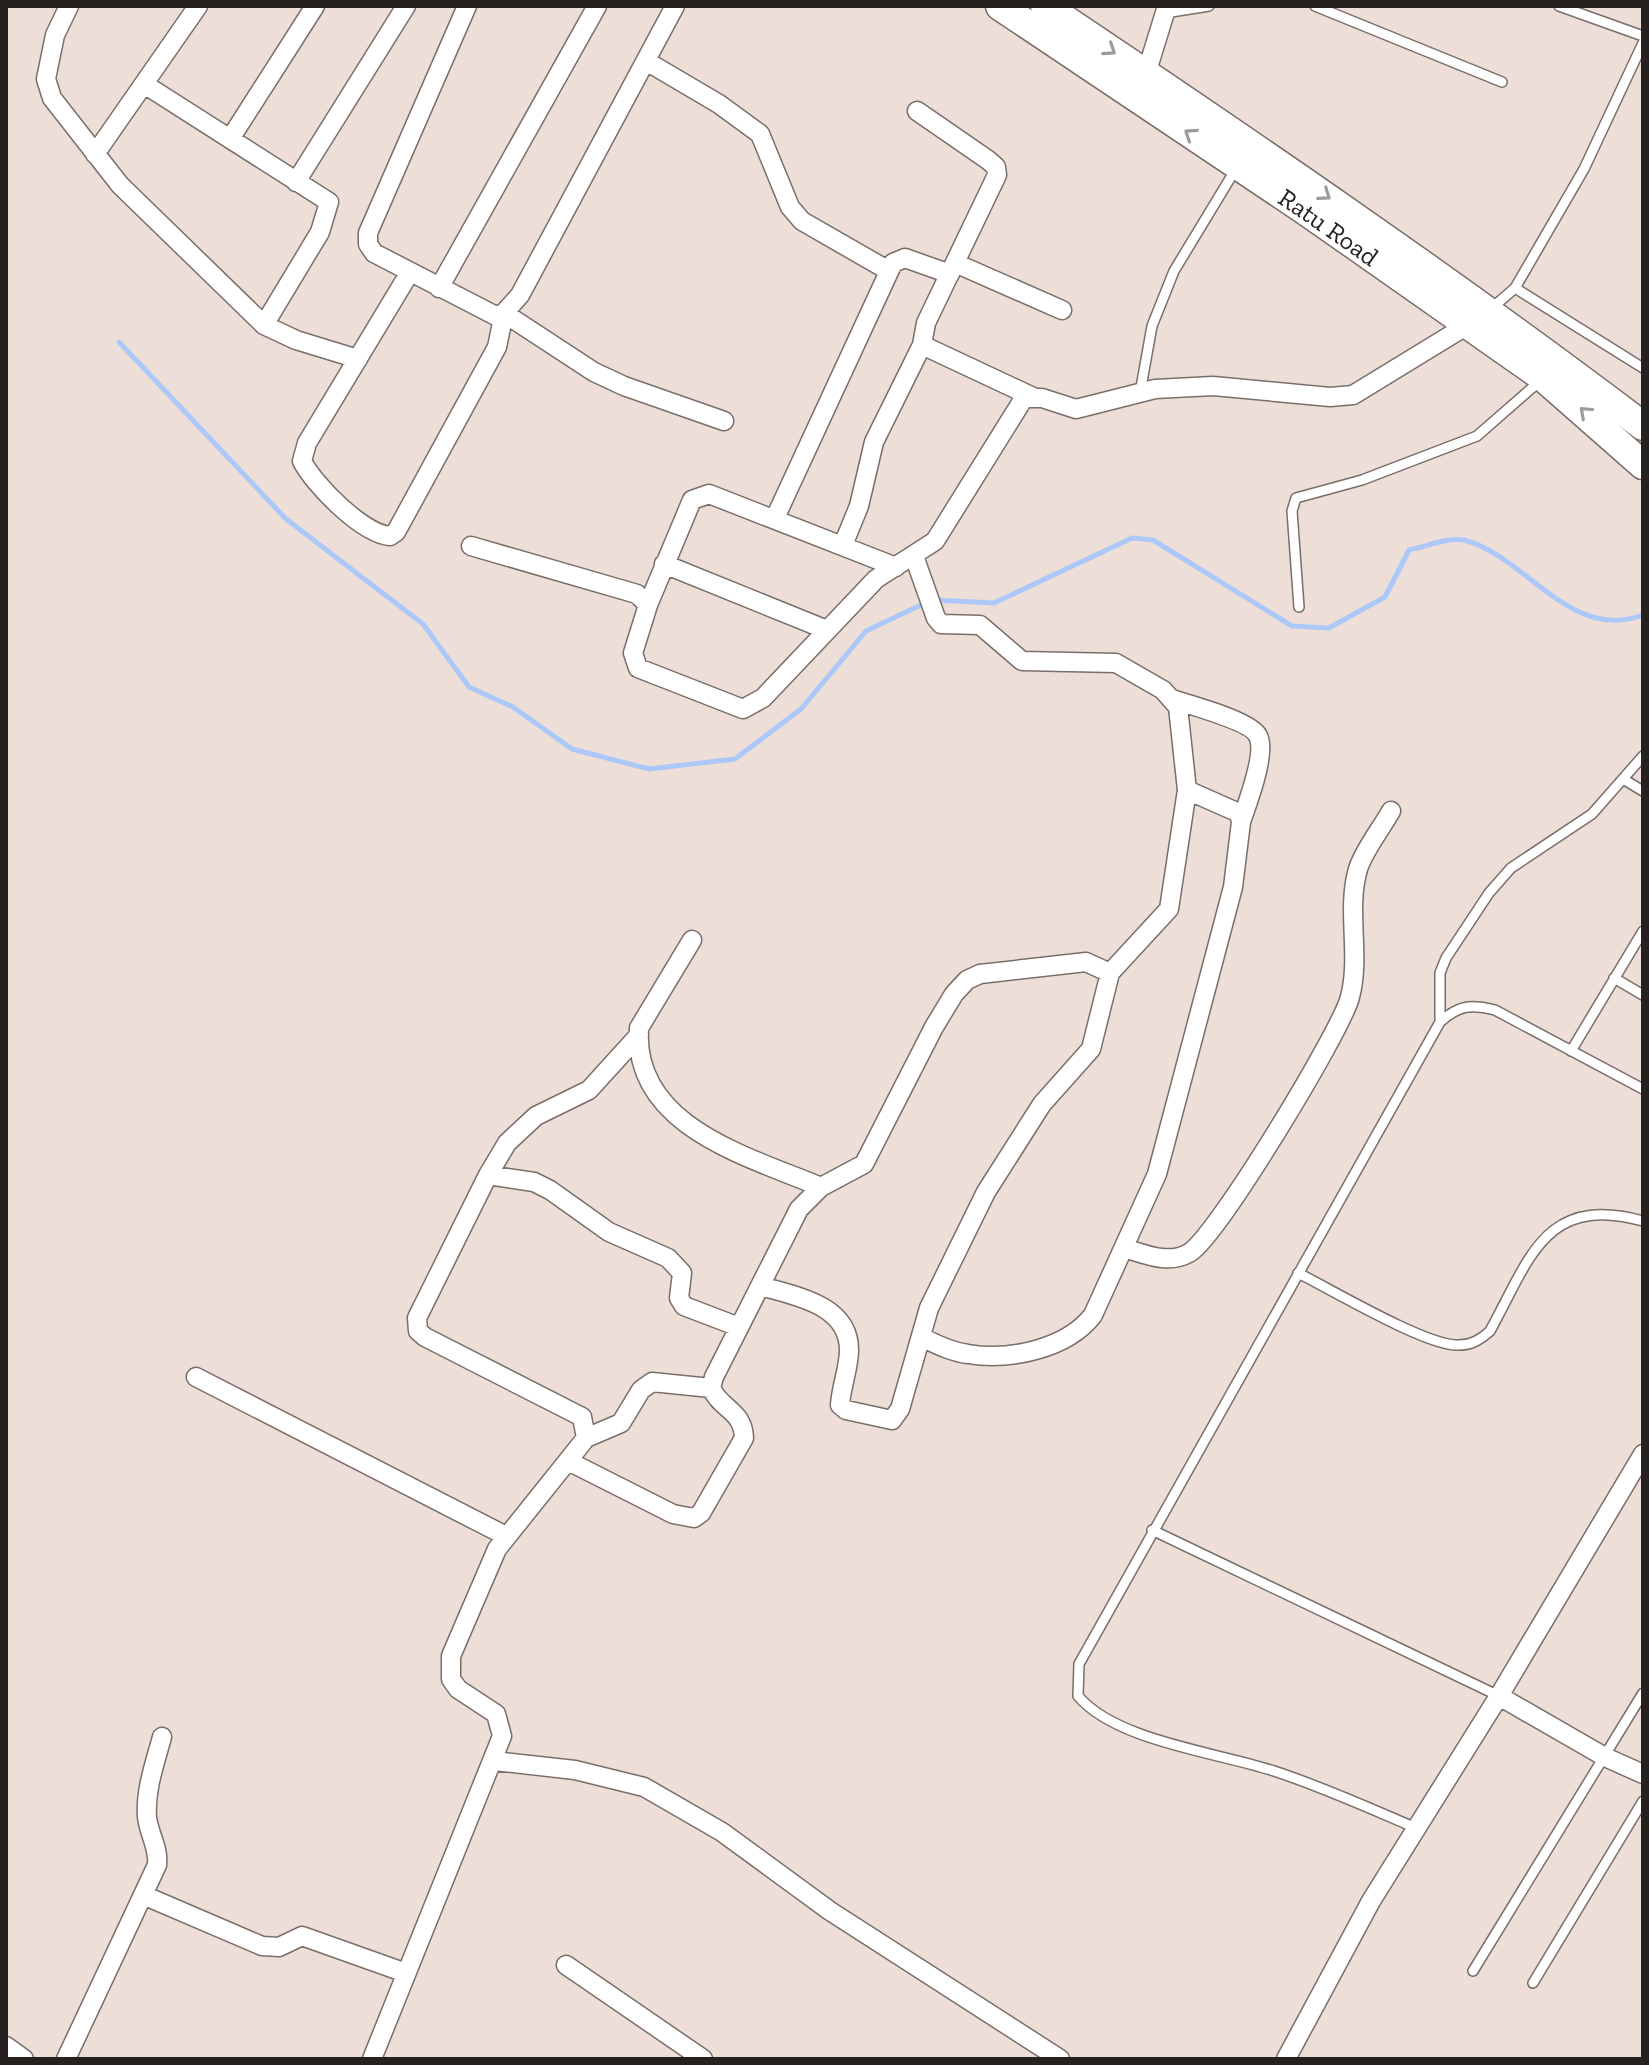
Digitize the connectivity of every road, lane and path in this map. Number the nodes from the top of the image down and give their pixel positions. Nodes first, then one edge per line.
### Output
1 (69, 6) edge
2 (198, 6) edge
3 (315, 6) edge
4 (406, 6) edge
5 (467, 6) edge
6 (597, 6) edge
7 (675, 6) edge
8 (1000, 6) edge
9 (1045, 6) edge
10 (1209, 6) edge
11 (1315, 6) edge
12 (1559, 6) edge
13 (1166, 10) edge
14 (1643, 36) edge
15 (1643, 43) edge
16 (646, 61) junction
17 (1146, 74) junction
18 (1502, 82) dead end
19 (144, 84) junction
20 (917, 111) dead end
21 (230, 139) junction
22 (95, 154) junction
23 (1244, 154) junction
24 (296, 182) junction
25 (952, 269) junction
26 (889, 271) junction
27 (410, 272) junction
28 (439, 288) junction
29 (1515, 288) junction
30 (1062, 310) dead end
31 (504, 313) junction
32 (1478, 318) junction
33 (264, 325) junction
34 (922, 345) junction
35 (358, 359) junction
36 (1643, 368) edge
37 (1544, 378) junction
38 (1140, 393) junction
39 (1033, 397) junction
40 (724, 421) dead end
41 (1643, 426) edge
42 (1643, 465) edge
43 (775, 518) junction
44 (843, 545) junction
45 (471, 546) dead end
46 (914, 556) junction
47 (664, 564) junction
48 (896, 567) junction
49 (648, 605) junction
50 (1299, 607) dead end
51 (827, 630) junction
52 (1172, 699) junction
53 (1643, 756) edge
54 (1623, 779) junction
55 (1187, 790) junction
56 (1643, 791) edge
57 (1391, 811) dead end
58 (1241, 822) junction
59 (1643, 931) edge
60 (692, 940) dead end
61 (1110, 973) junction
62 (1614, 978) junction
63 (1643, 995) edge
64 (1440, 1022) junction
65 (639, 1035) junction
66 (1571, 1051) junction
67 (1643, 1089) edge
68 (488, 1175) junction
69 (821, 1187) junction
70 (1643, 1221) edge
71 (1124, 1248) junction
72 (1298, 1273) junction
73 (761, 1286) junction
74 (739, 1327) junction
75 (921, 1337) junction
76 (196, 1377) dead end
77 (711, 1388) junction
78 (586, 1438) junction
79 (1643, 1454) edge
80 (570, 1462) junction
81 (1152, 1530) junction
82 (506, 1536) junction
83 (1643, 1693) edge
84 (1499, 1696) junction
85 (162, 1737) dead end
86 (1605, 1757) junction
87 (494, 1761) junction
88 (1643, 1774) edge
89 (1643, 1801) edge
90 (1416, 1828) junction
91 (143, 1895) junction
92 (566, 1965) dead end
93 (1473, 1971) dead end
94 (406, 1973) junction
95 (1533, 1983) dead end
96 (6, 2046) edge
97 (24, 2059) edge
98 (66, 2059) edge
99 (372, 2059) edge
100 (703, 2059) edge
101 (1060, 2059) edge
102 (1286, 2059) edge

1 - 22 street
2 - 19 street
3 - 21 street
4 - 24 street
5 - 27 street
6 - 28 street
7 - 16 street
23 -> 8 main road, Ratu Road
9 -> 17 main road, Ratu Road
10 - 13 lane
11 - 18 lane
12 - 14 lane
13 - 17 street
15 - 29 lane
16 - 26 street
16 - 31 street
17 - 23 main road, Ratu Road
19 - 21 street
19 - 22 street
20 - 25 street
21 - 24 street
22 - 33 street
23 - 32 main road, Ratu Road
23 - 38 lane
24 - 33 street
25 - 26 street
25 - 30 street
25 - 34 street
26 - 43 street
27 - 28 street
27 - 35 street
28 - 31 street
29 - 32 lane
29 - 36 lane
31 - 35 street
31 - 40 street
32 - 37 main road, Ratu Road
32 - 38 street
32 - 41 main road, Ratu Road
33 - 35 street
34 - 39 street
34 - 44 street
42 -> 37 main road, Ratu Road
37 - 50 lane
38 - 39 street
39 - 46 street
43 - 44 street
43 - 47 street
44 - 48 street
45 - 49 street
46 - 48 street
46 - 52 street
47 - 49 street
47 - 51 street
48 - 51 street
49 - 51 street
52 - 55 street
52 - 58 street
53 - 54 lane
54 - 56 lane
54 - 64 lane
55 - 58 street
55 - 61 street
57 - 71 street
58 - 71 street
59 - 62 lane
60 - 65 street
61 - 69 street
61 - 75 street
62 - 63 lane
62 - 66 lane
64 - 66 lane
64 - 72 lane
65 - 68 street
65 - 69 street
66 - 67 lane
68 - 74 street
68 - 78 street
69 - 73 street
70 - 72 lane
71 - 75 street
72 - 81 lane
73 - 74 street
73 - 75 street
74 - 77 street
76 - 82 street
77 - 78 street
77 - 80 street
78 - 80 street
79 - 84 street
80 - 82 street
81 - 84 lane
81 - 90 lane
82 - 87 street
83 - 86 lane
84 - 86 street
84 - 90 street
85 - 91 street
86 - 88 street
86 - 93 lane
87 - 94 street
87 - 101 street
89 - 95 lane
90 - 102 street
91 - 94 street
91 - 98 street
92 - 100 street
94 - 99 street
96 - 97 street

